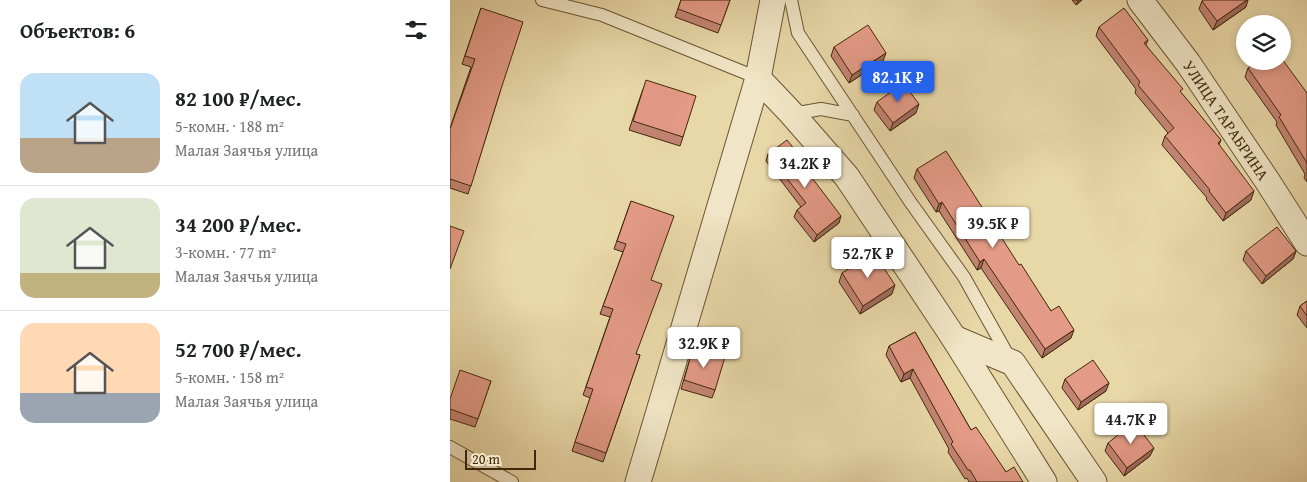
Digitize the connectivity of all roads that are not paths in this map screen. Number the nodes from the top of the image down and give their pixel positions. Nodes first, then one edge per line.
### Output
1 (542, 0) edge
2 (773, 0) edge
3 (791, 0) edge
4 (1140, 0) edge
5 (758, 78) junction
6 (792, 114) junction
7 (853, 115) junction
8 (1307, 243) edge
9 (954, 338) junction
10 (1013, 363) junction
11 (450, 447) edge
12 (512, 482) edge
13 (638, 482) edge
14 (1044, 482) edge
15 (1094, 482) edge

1 - 5 lane
2 - 5 street
3 - 7 lane
4 - 8 street, УЛИЦА ТАРАБРИНА
5 - 6 street
5 - 13 street
6 - 7 lane
6 - 9 street
7 - 10 lane
9 - 10 street
9 - 14 street
10 - 15 street
11 - 12 lane

